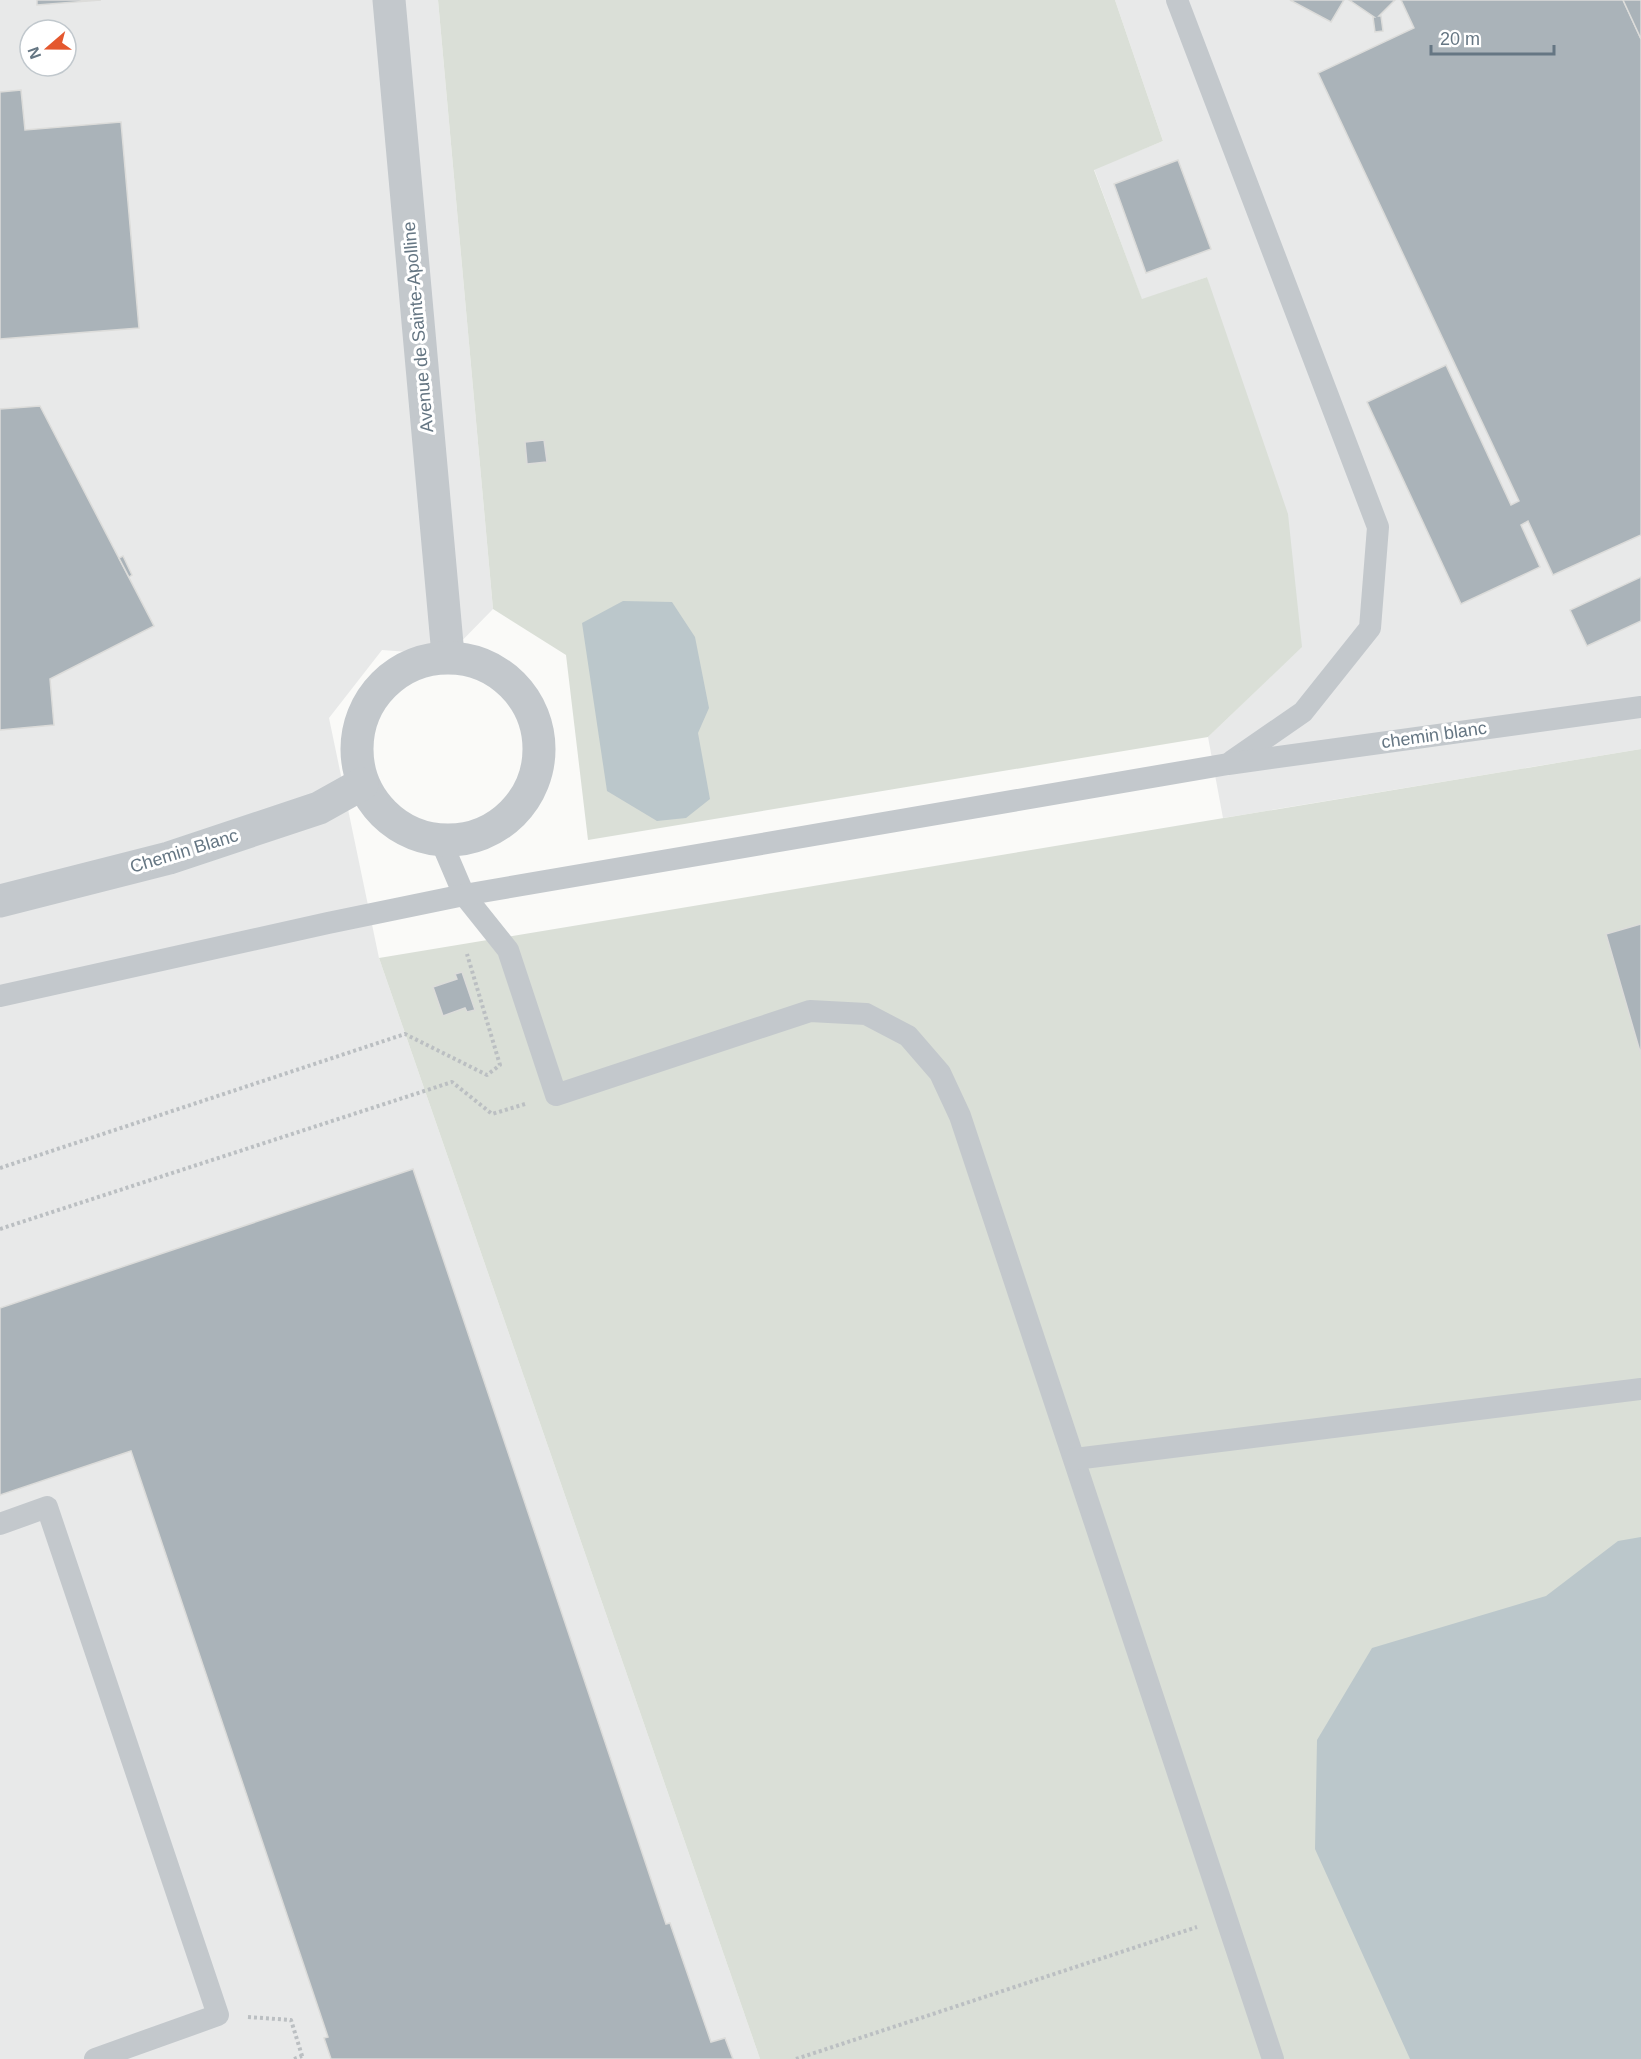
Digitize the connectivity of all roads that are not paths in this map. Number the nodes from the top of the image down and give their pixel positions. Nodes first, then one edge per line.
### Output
1 (389, 0) edge
2 (1177, 0) edge
3 (448, 655) junction
4 (1641, 707) edge
5 (1227, 764) junction
6 (362, 784) junction
7 (441, 841) junction
8 (464, 895) junction
9 (0, 901) edge
10 (0, 996) edge
11 (1641, 1389) edge
12 (1075, 1459) junction
13 (0, 1524) edge
14 (95, 2059) edge
15 (1274, 2059) edge

1 - 3 street, Avenue de Sainte-Apolline
2 - 5 lane
3 - 6 street
3 - 7 street
4 - 5 lane, chemin blanc
5 - 8 lane, chemin blanc
6 - 7 street
6 - 9 street, Chemin Blanc
7 - 8 lane
8 - 10 lane, chemin blanc
8 - 12 lane
11 - 12 lane
12 - 15 lane
13 - 14 lane

